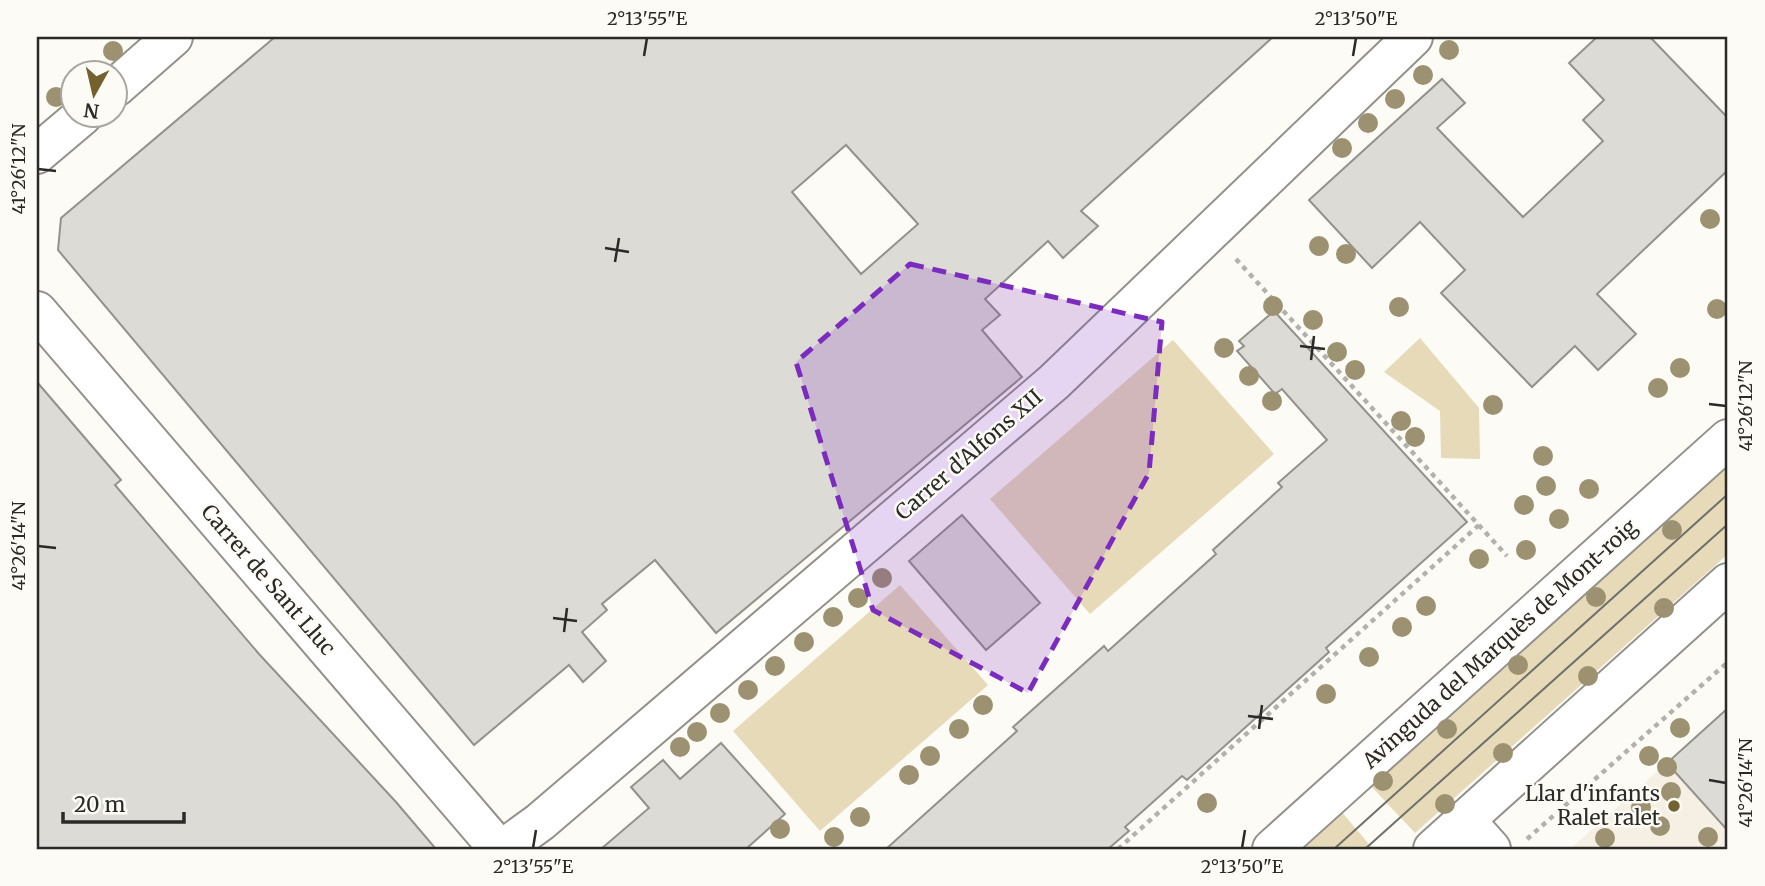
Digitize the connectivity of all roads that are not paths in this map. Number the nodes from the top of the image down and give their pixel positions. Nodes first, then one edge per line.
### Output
1 (173, 37) edge
2 (1413, 37) edge
3 (130, 75) edge
4 (65, 130) edge
5 (37, 154) edge
6 (37, 311) edge
7 (1728, 439) edge
8 (1728, 583) edge
9 (1466, 821) junction
10 (1505, 848) edge
11 (501, 849) edge
12 (1272, 849) edge
13 (1433, 849) edge

1 - 3 street
2 - 11 street, Carrer d'Alfons XII
4 - 5 street
6 - 11 street, Carrer de Sant Lluc
7 - 12 street, Avinguda del Marquès de Mont-roig
8 - 9 street
9 - 10 street
9 - 13 street

